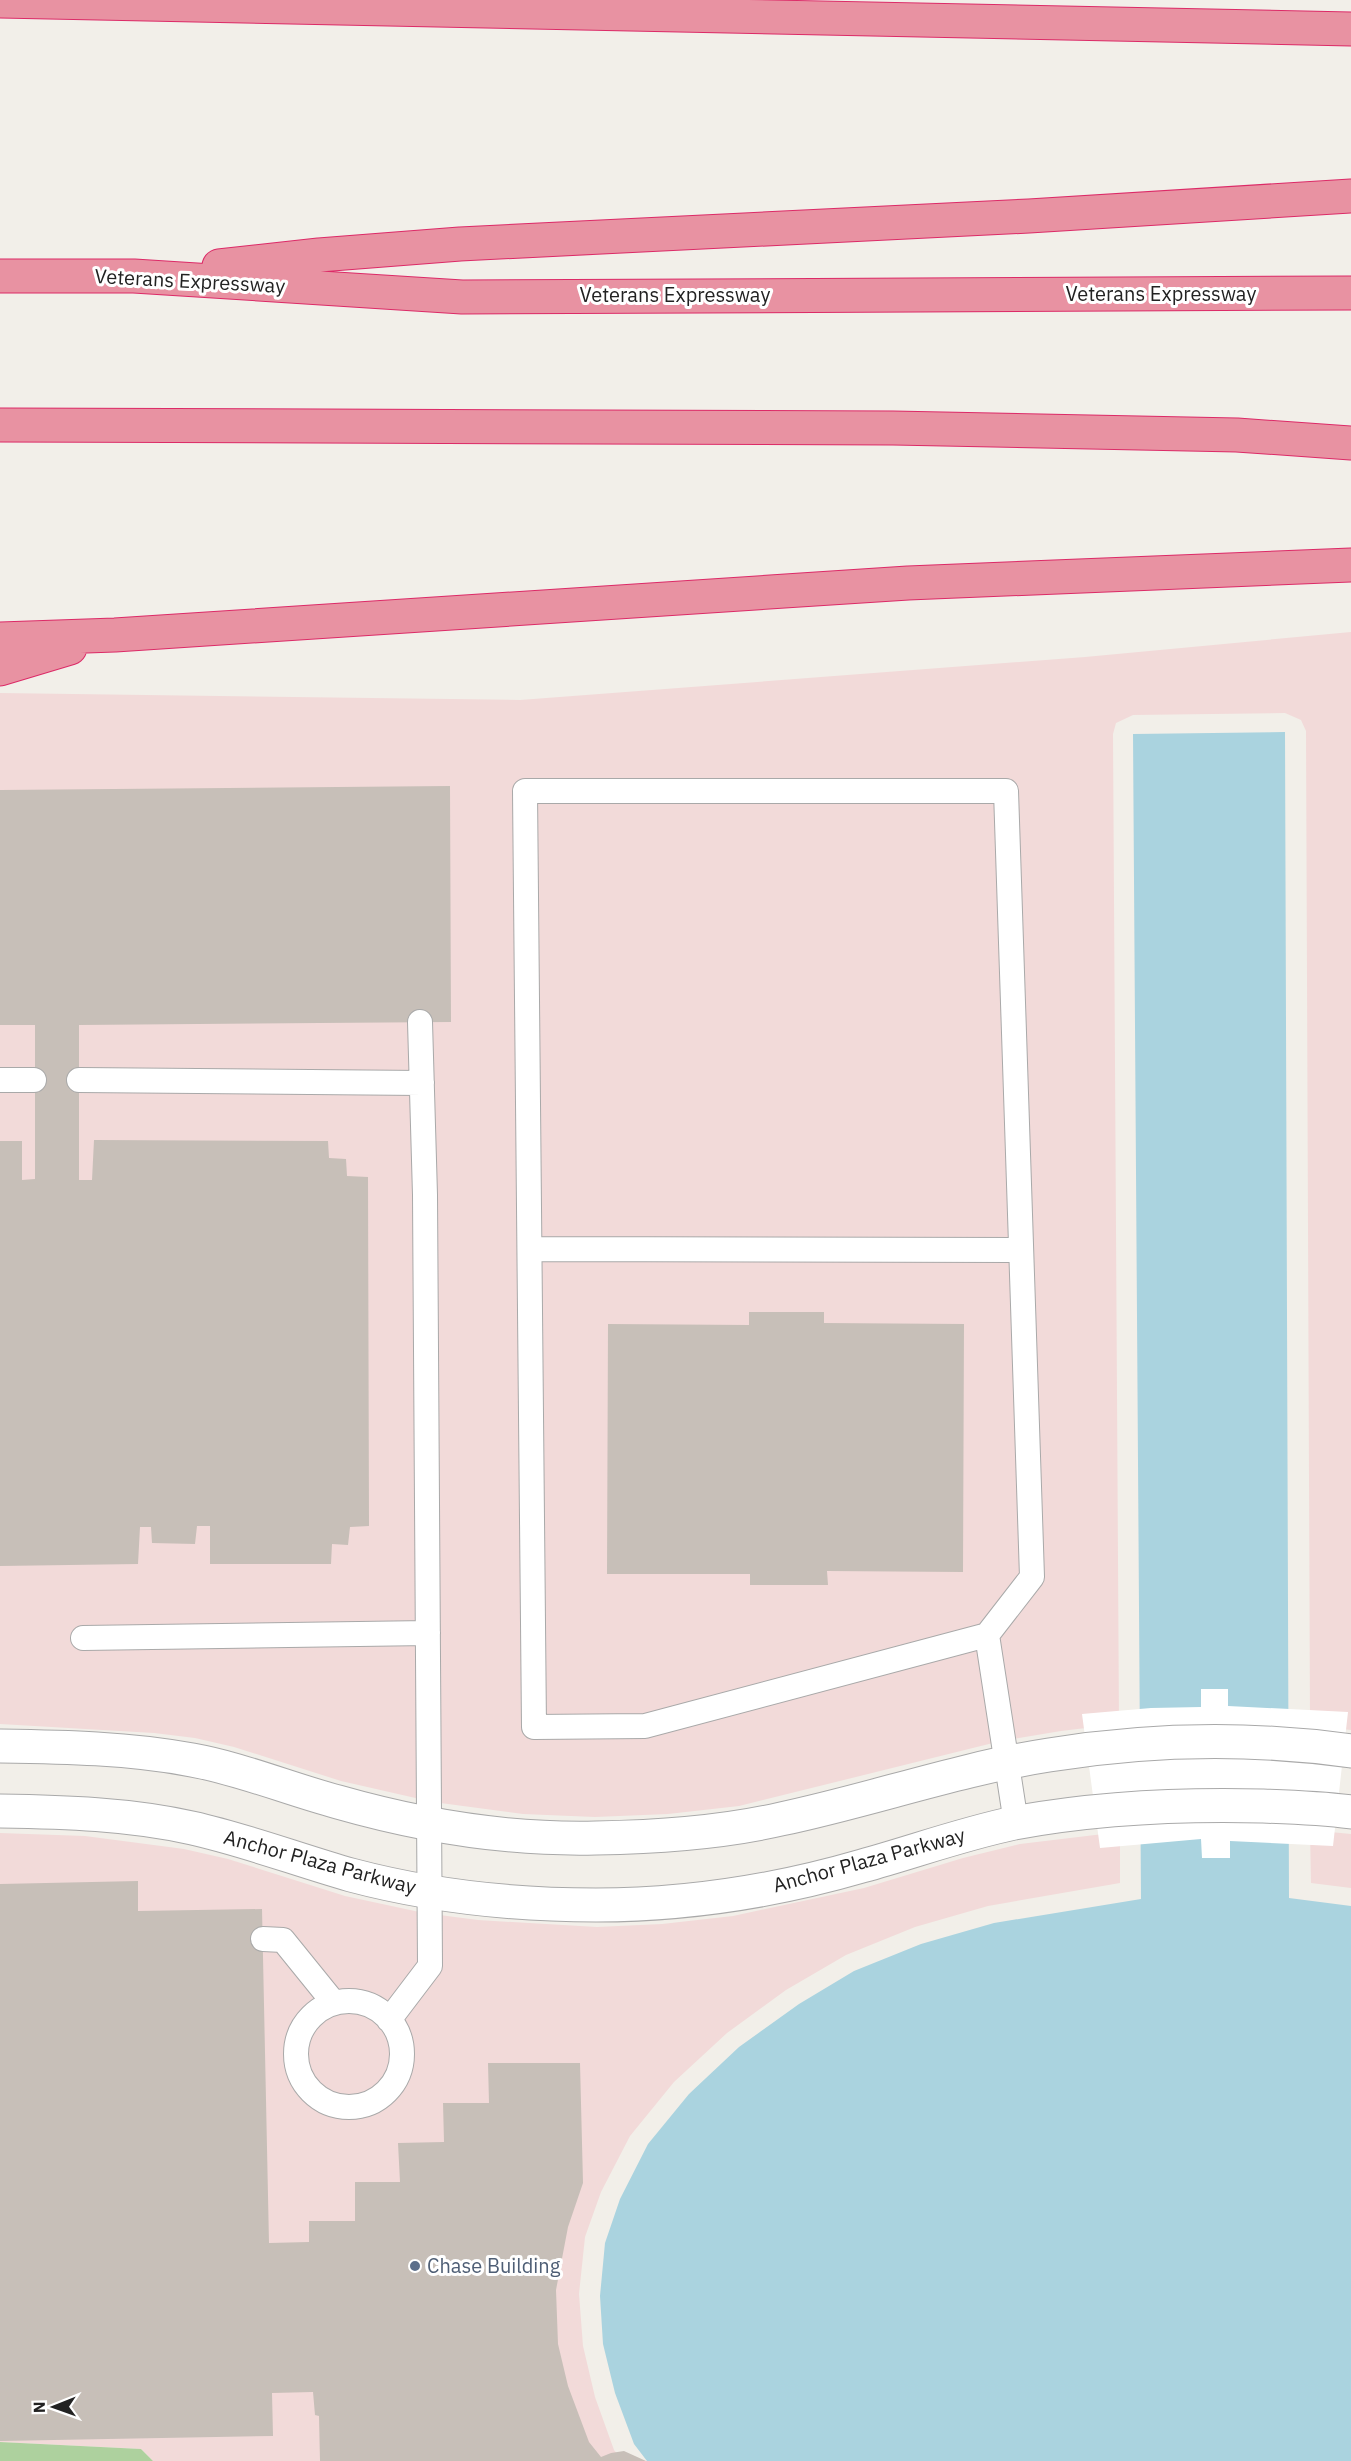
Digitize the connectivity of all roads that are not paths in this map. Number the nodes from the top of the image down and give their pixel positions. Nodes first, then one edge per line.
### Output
1 (0, 0) edge
2 (1351, 29) edge
3 (1351, 196) edge
4 (0, 276) edge
5 (134, 276) junction
6 (1351, 293) edge
7 (0, 425) edge
8 (1351, 443) edge
9 (1351, 566) edge
10 (115, 635) junction
11 (0, 639) edge
12 (0, 669) edge
13 (420, 1022) dead end
14 (0, 1080) edge
15 (34, 1080) dead end
16 (79, 1080) dead end
17 (422, 1083) junction
18 (530, 1249) junction
19 (1020, 1250) junction
20 (428, 1633) junction
21 (987, 1635) junction
22 (83, 1638) dead end
23 (0, 1746) edge
24 (1347, 1750) edge
25 (1006, 1763) junction
26 (0, 1811) edge
27 (1344, 1811) edge
28 (428, 1823) junction
29 (1016, 1823) junction
30 (429, 1892) junction
31 (263, 1939) dead end
32 (334, 2003) junction
33 (389, 2020) junction

1 - 2 highway
3 - 5 highway
4 - 5 highway, Veterans Expressway
5 - 6 highway, Veterans Expressway
7 - 8 highway
9 - 10 highway
10 - 11 highway
10 - 12 highway
13 - 17 lane
14 - 15 lane
16 - 17 lane
17 - 20 lane
18 - 19 lane
18 - 19 lane
18 - 21 lane
19 - 21 lane
20 - 22 lane
20 - 28 lane
21 - 25 lane
23 - 28 street
24 - 25 street
25 - 28 street
25 - 29 lane
26 - 30 street, Anchor Plaza Parkway
27 - 29 street, Anchor Plaza Parkway
28 - 30 lane
29 - 30 street, Anchor Plaza Parkway
30 - 33 lane
31 - 32 lane
32 - 33 lane
32 - 33 lane

